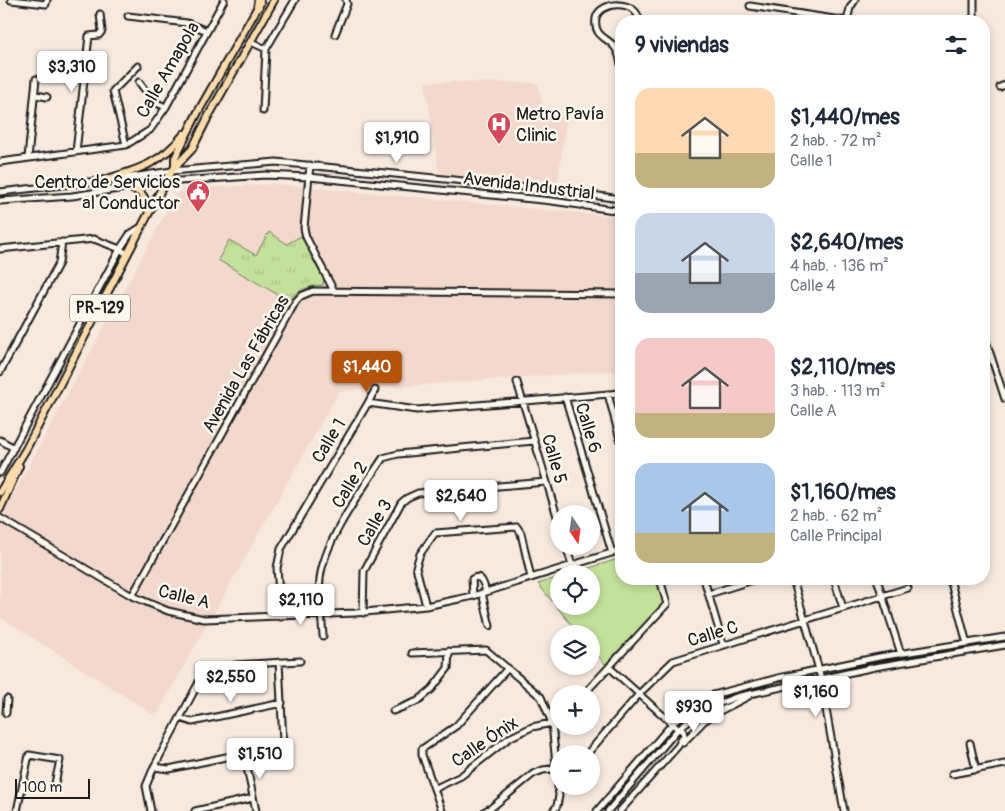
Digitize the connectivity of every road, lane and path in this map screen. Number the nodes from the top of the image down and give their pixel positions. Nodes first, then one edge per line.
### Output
1 (11, 0) edge
2 (47, 0) edge
3 (224, 0) edge
4 (274, 0) edge
5 (295, 0) edge
6 (346, 0) edge
7 (855, 0) edge
8 (974, 0) edge
9 (260, 2) edge
10 (750, 6) dead end
11 (794, 13) joint
12 (100, 14) dead end
13 (638, 15) edge
14 (807, 15) edge
15 (848, 15) edge
16 (974, 15) edge
17 (128, 16) dead end
18 (206, 31) junction
19 (335, 34) dead end
20 (250, 42) junction
21 (266, 48) junction
22 (615, 48) edge
23 (138, 66) dead end
24 (36, 79) dead end
25 (139, 82) dead end
26 (36, 95) junction
27 (47, 96) dead end
28 (166, 107) junction
29 (263, 111) dead end
30 (198, 112) junction
31 (126, 145) junction
32 (76, 152) junction
33 (28, 158) junction
34 (0, 162) edge
35 (310, 165) junction
36 (173, 169) junction
37 (309, 177) junction
38 (101, 181) junction
39 (165, 182) junction
40 (130, 188) junction
41 (0, 192) edge
42 (615, 198) edge
43 (0, 201) edge
44 (615, 210) edge
45 (149, 213) junction
46 (142, 226) junction
47 (62, 242) junction
48 (0, 249) edge
49 (120, 249) junction
50 (127, 254) junction
51 (334, 291) junction
52 (615, 294) edge
53 (990, 353) edge
54 (0, 372) edge
55 (517, 382) dead end
56 (375, 390) dead end
57 (615, 393) edge
58 (608, 394) junction
59 (565, 397) junction
60 (1005, 399) edge
61 (522, 402) junction
62 (368, 403) junction
63 (615, 420) edge
64 (0, 440) edge
65 (534, 441) junction
66 (14, 448) junction
67 (26, 449) junction
68 (0, 473) edge
69 (546, 482) junction
70 (0, 492) edge
71 (553, 505) edge
72 (0, 510) edge
73 (0, 518) edge
74 (615, 552) edge
75 (612, 553) junction
76 (569, 555) edge
77 (572, 565) joint
78 (550, 572) edge
79 (531, 578) junction
80 (662, 585) edge
81 (706, 585) edge
82 (734, 585) edge
83 (796, 585) edge
84 (836, 585) edge
85 (879, 585) edge
86 (952, 585) edge
87 (908, 588) dead end
88 (484, 592) junction
89 (709, 594) junction
90 (132, 596) junction
91 (473, 596) junction
92 (882, 596) junction
93 (426, 606) junction
94 (843, 608) junction
95 (363, 613) junction
96 (322, 615) junction
97 (281, 617) junction
98 (805, 620) junction
99 (490, 626) dead end
100 (323, 636) dead end
101 (1005, 637) edge
102 (723, 644) junction
103 (967, 644) junction
104 (1005, 645) edge
105 (449, 651) junction
106 (412, 653) dead end
107 (900, 654) junction
108 (300, 661) dead end
109 (279, 662) junction
110 (609, 667) junction
111 (508, 668) junction
112 (819, 670) junction
113 (819, 678) junction
114 (592, 685) edge
115 (753, 693) junction
116 (640, 694) junction
117 (7, 699) dead end
118 (282, 703) junction
119 (0, 706) edge
120 (7, 706) junction
121 (393, 710) dead end
122 (6, 713) dead end
123 (180, 718) junction
124 (550, 718) edge
125 (550, 723) edge
126 (672, 724) junction
127 (678, 729) junction
128 (970, 742) dead end
129 (595, 745) edge
130 (678, 746) junction
131 (244, 753) junction
132 (1005, 764) edge
133 (154, 766) junction
134 (550, 769) edge
135 (976, 770) junction
136 (952, 774) dead end
137 (54, 788) dead end
138 (434, 789) junction
139 (559, 795) edge
140 (253, 798) junction
141 (18, 811) edge
142 (151, 811) edge
143 (195, 811) edge
144 (256, 811) edge
145 (442, 811) edge
146 (485, 811) edge
147 (553, 811) edge
148 (597, 811) edge
149 (608, 811) edge
150 (621, 811) edge
151 (844, 811) edge

1 - 2 street
3 - 18 street, Calle Amapola
4 - 20 main road, PR-129
5 - 21 street
6 - 19 street
7 - 15 street
8 - 16 street
9 - 30 main road, PR-129
10 - 11 street
11 - 14 street
12 - 32 street
13 - 22 street
17 - 18 street
18 - 28 street, Calle Amapola
20 - 21 street
20 - 36 main road, PR-129
21 - 29 street
23 - 31 street, Calle Amapola
24 - 26 street
25 - 28 street
26 - 27 street
26 - 33 street
28 - 31 street, Calle Amapola
30 - 36 main road, PR-129
30 - 38 main road
31 - 32 street, Calle Amapola
32 - 33 street, Calle Amapola
33 - 34 street, Calle Amapola
35 - 36 street, Avenida Industrial
35 - 37 street
35 - 42 street, Avenida Industrial
36 - 38 street, Avenida Industrial
36 - 39 main road, PR-129
37 - 39 street, Avenida Industrial
37 - 44 street, Avenida Industrial
37 - 51 street
38 - 41 street, Avenida Industrial
39 - 40 street, Avenida Industrial
39 - 45 main road, PR-129
40 - 43 street, Avenida Industrial
40 - 45 main road
45 - 46 main road, PR-129
46 - 49 street
46 - 50 main road, PR-129
47 - 48 street
47 - 49 street
47 - 54 street
49 - 50 street
49 - 66 street
50 - 67 main road, PR-129
51 - 52 street, Avenida Las Fábricas
51 - 90 street, Avenida Las Fábricas
53 - 60 street
55 - 61 street, Calle 5
56 - 62 street, Calle 1
57 - 58 street
58 - 59 street
58 - 63 street
59 - 61 street
59 - 75 street, Calle 6
61 - 62 street
61 - 65 street, Calle 5
62 - 97 street, Calle 1
64 - 66 street
65 - 69 street, Calle 5
65 - 96 street, Calle 2
66 - 68 street
67 - 70 main road, PR-129
67 - 72 main road, PR-129
69 - 71 street, Calle 5
69 - 95 street, Calle 3
73 - 90 street, Calle A
74 - 75 street, Calle A
75 - 77 street, Calle A
76 - 77 street
78 - 79 street, Calle A
79 - 88 street, Calle A
79 - 93 street
80 - 110 street
81 - 89 street
82 - 89 street
83 - 98 street
84 - 94 street
85 - 92 street
86 - 103 street
87 - 92 street, Calle C
88 - 91 street, Calle A
88 - 91 street
88 - 99 street
89 - 102 street
90 - 97 street, Calle A
91 - 93 street, Calle A
92 - 94 street, Calle C
92 - 107 street
93 - 95 street, Calle A
94 - 98 street, Calle C
95 - 96 street, Calle A
96 - 97 street, Calle A
96 - 100 street
98 - 102 street, Calle C
98 - 112 street
101 - 103 street
102 - 116 street, Calle C
103 - 107 street
104 - 113 street
105 - 106 street
105 - 111 street
105 - 121 street
107 - 112 street
108 - 109 street
109 - 118 street
109 - 123 street
110 - 114 street
110 - 116 street
111 - 124 street
111 - 138 street
112 - 113 street
112 - 126 street
113 - 115 street
113 - 151 street
115 - 127 street
115 - 130 street
116 - 126 street
116 - 129 street, Calle C
117 - 120 street
118 - 123 street
118 - 131 street
119 - 120 street
120 - 122 street
123 - 133 street
125 - 138 street, Calle Ónix
126 - 127 street
126 - 148 street
127 - 130 street
127 - 149 street
128 - 135 street
130 - 150 street
131 - 133 street
131 - 140 street
132 - 135 street
133 - 142 street
134 - 146 street
135 - 136 street
137 - 141 street
138 - 145 street
139 - 147 street
140 - 143 street
140 - 144 street

